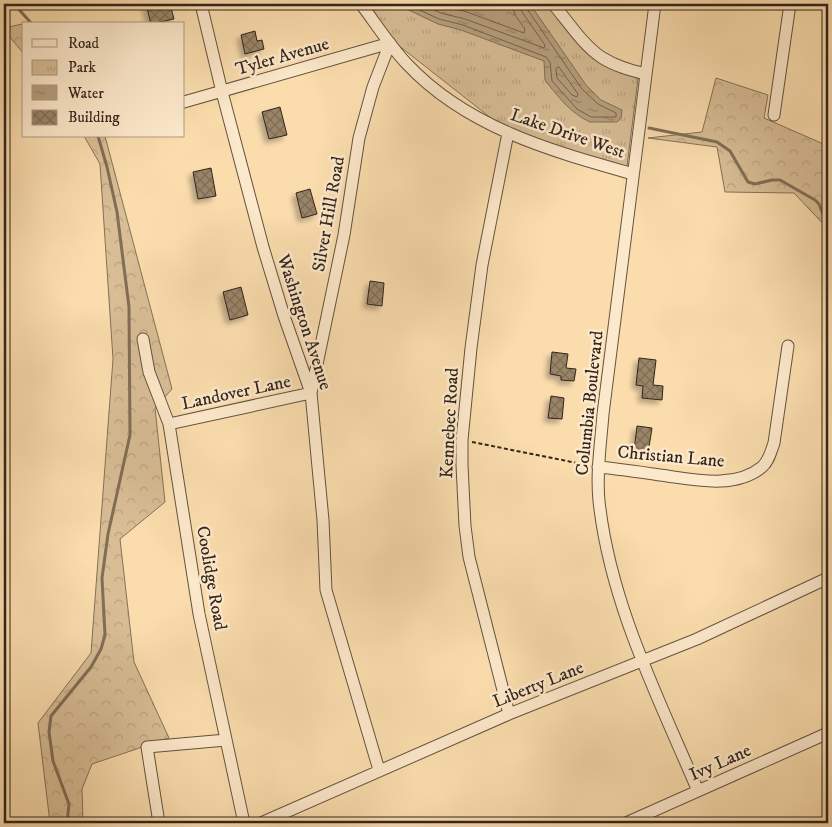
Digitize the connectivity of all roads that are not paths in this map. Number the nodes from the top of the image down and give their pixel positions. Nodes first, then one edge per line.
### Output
1 (201, 4) edge
2 (362, 4) edge
3 (553, 4) edge
4 (655, 4) edge
5 (790, 4) edge
6 (390, 43) junction
7 (645, 74) junction
8 (222, 92) junction
9 (185, 102) edge
10 (774, 115) dead end
11 (508, 133) junction
12 (633, 174) junction
13 (143, 339) dead end
14 (788, 346) dead end
15 (311, 393) junction
16 (168, 424) junction
17 (598, 467) junction
18 (828, 578) edge
19 (642, 661) junction
20 (509, 714) junction
21 (828, 733) edge
22 (226, 740) junction
23 (379, 770) junction
24 (698, 791) junction
25 (159, 823) edge
26 (244, 823) edge
27 (261, 823) edge
28 (626, 823) edge

1 - 8 street, Washington Avenue
2 - 6 street, Lake Drive West
3 - 7 street
4 - 7 street, Columbia Boulevard
5 - 10 street
6 - 8 street, Tyler Avenue
6 - 11 street, Lake Drive West
6 - 15 street, Silver Hill Road
7 - 12 street, Columbia Boulevard
8 - 9 street, Tyler Avenue
8 - 15 street, Washington Avenue
11 - 12 street, Lake Drive West
11 - 20 street, Kennebec Road
12 - 17 street, Columbia Boulevard
13 - 16 street, Coolidge Road
14 - 17 street, Christian Lane
15 - 16 street, Landover Lane
15 - 23 street, Washington Avenue
16 - 22 street, Coolidge Road
17 - 19 street, Columbia Boulevard
18 - 19 street, Liberty Lane
19 - 20 street, Liberty Lane
19 - 24 street, Columbia Boulevard
20 - 23 street, Liberty Lane
21 - 24 street, Ivy Lane
22 - 25 street
22 - 26 street, Coolidge Road
23 - 27 street, Liberty Lane
24 - 28 street, Ivy Lane

